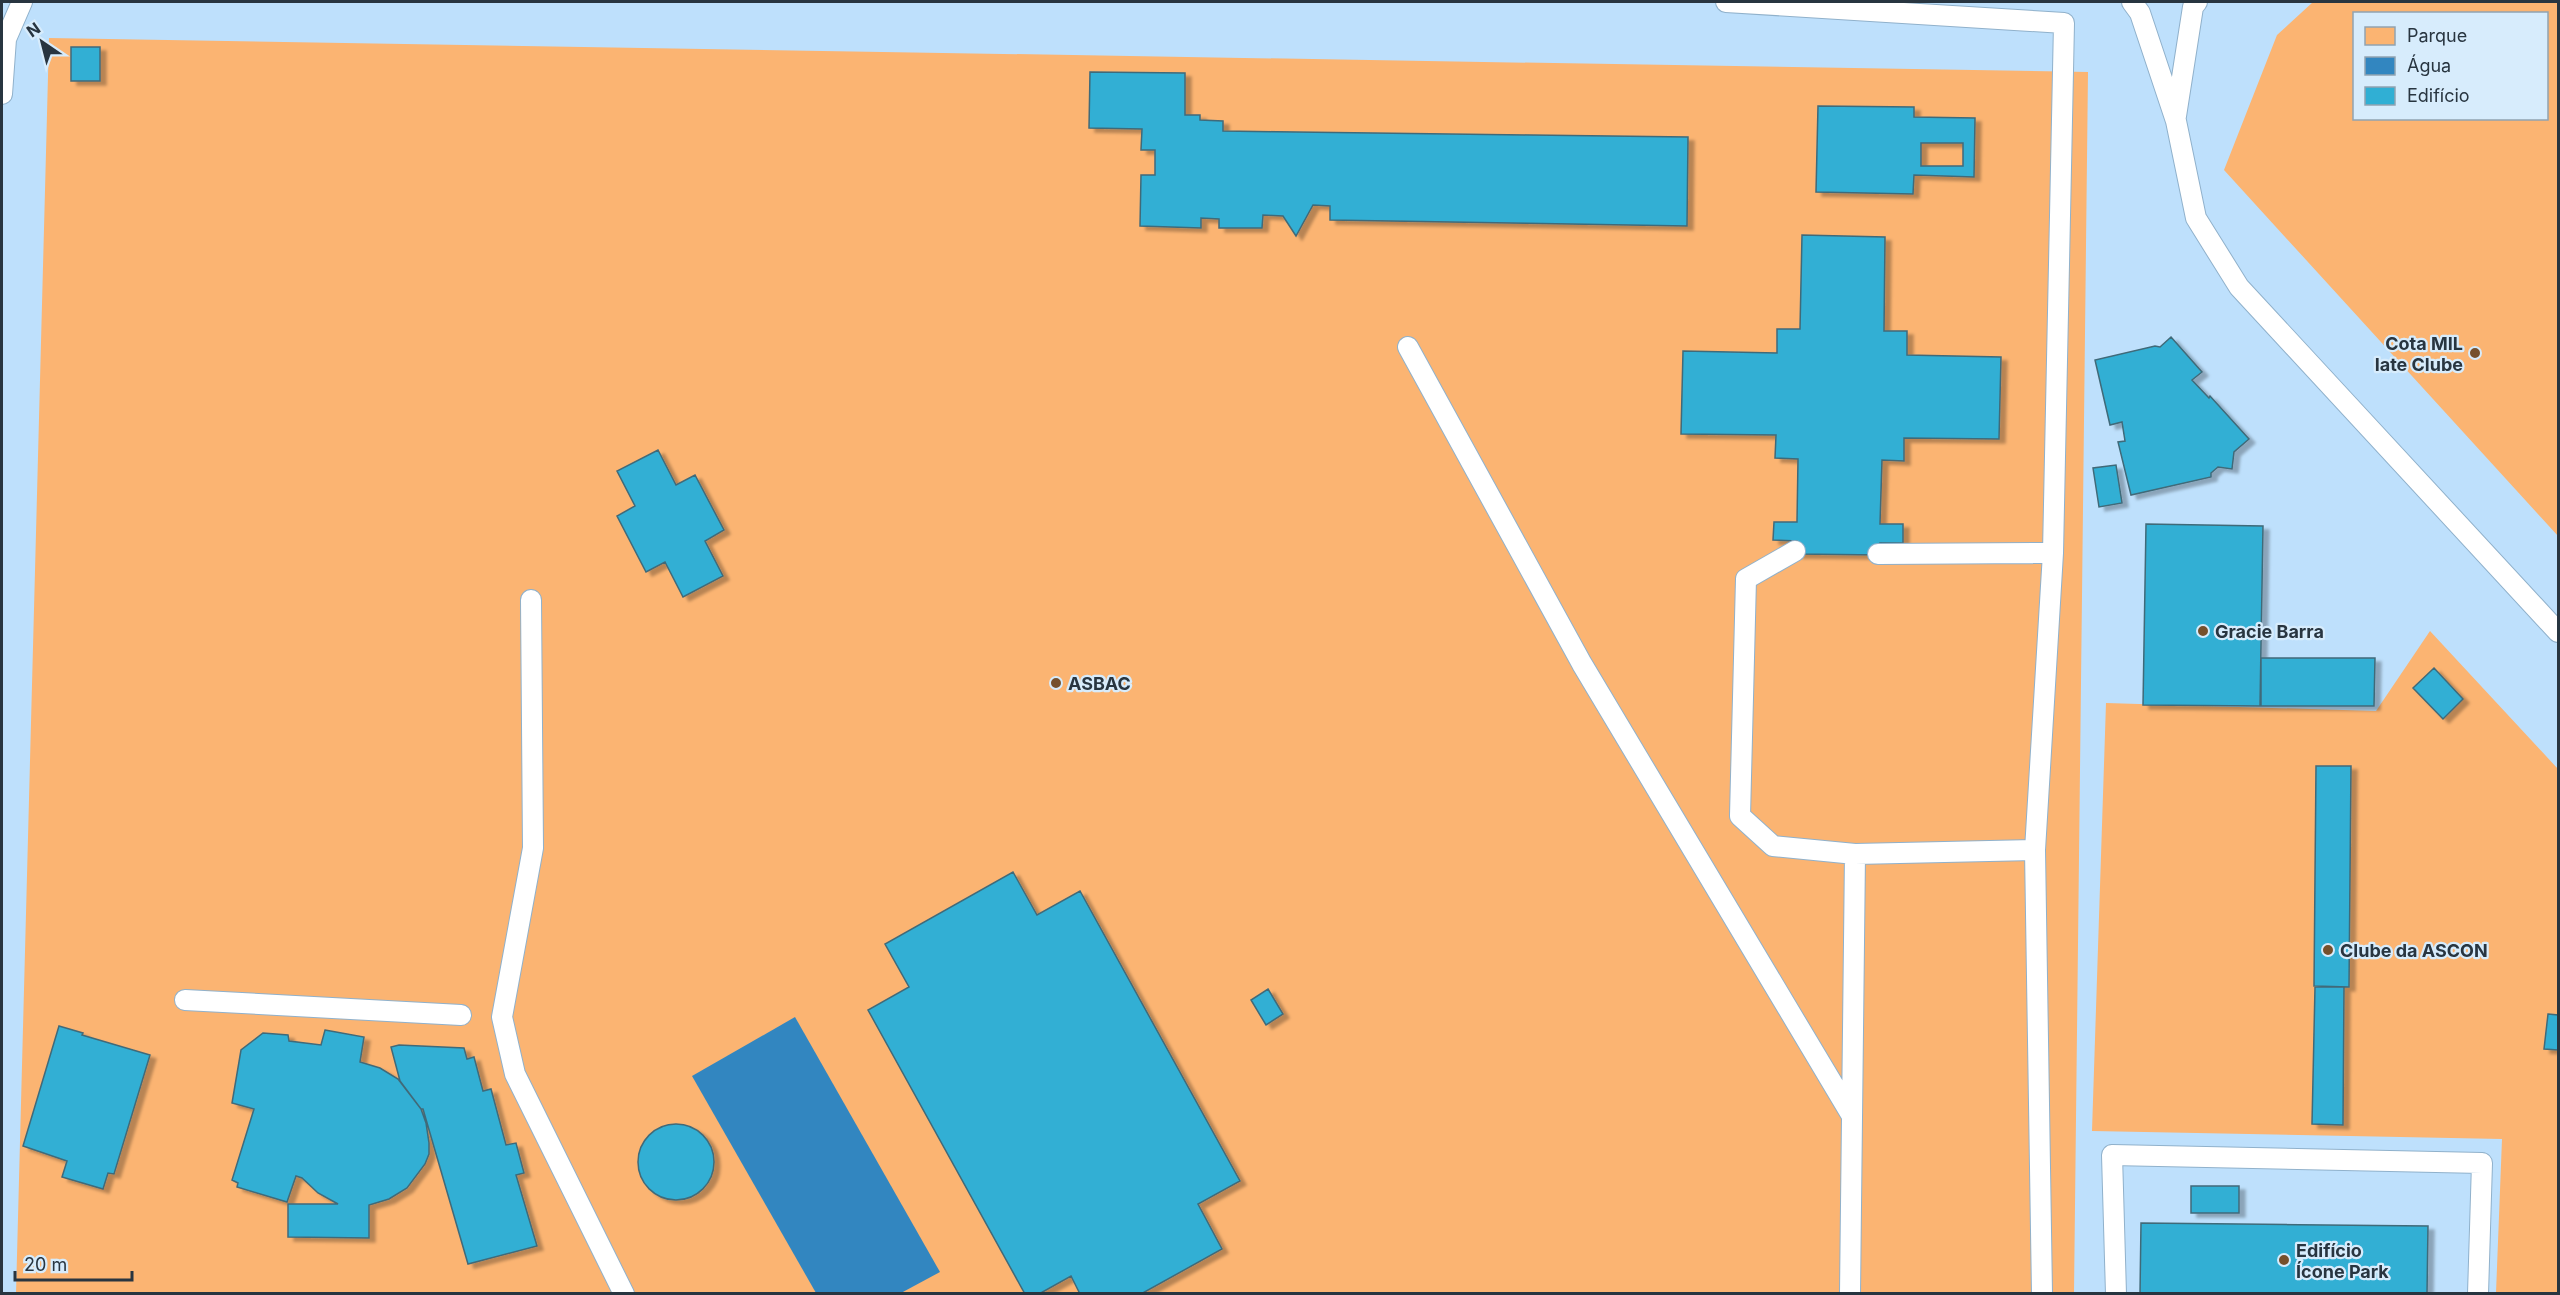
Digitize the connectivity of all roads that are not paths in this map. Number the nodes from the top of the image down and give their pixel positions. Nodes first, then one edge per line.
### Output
1 (22, 2) edge
2 (1726, 2) edge
3 (2132, 2) edge
4 (2197, 2) edge
5 (2, 94) edge
6 (2176, 122) junction
7 (1408, 347) dead end
8 (1795, 551) dead end
9 (2053, 553) junction
10 (1878, 554) dead end
11 (531, 600) dead end
12 (2559, 632) edge
13 (2036, 850) junction
14 (1855, 854) junction
15 (185, 1000) dead end
16 (461, 1015) dead end
17 (1852, 1116) junction
18 (624, 1293) edge
19 (1850, 1293) edge
20 (2042, 1293) edge
21 (2116, 1293) edge
22 (2478, 1293) edge

1 - 5 lane
2 - 9 lane
3 - 6 lane
4 - 6 lane
6 - 12 lane
7 - 17 lane
8 - 14 lane
9 - 10 lane
9 - 13 lane
11 - 18 lane
13 - 14 lane
13 - 20 lane
14 - 17 lane
15 - 16 lane
17 - 19 lane
21 - 22 lane

